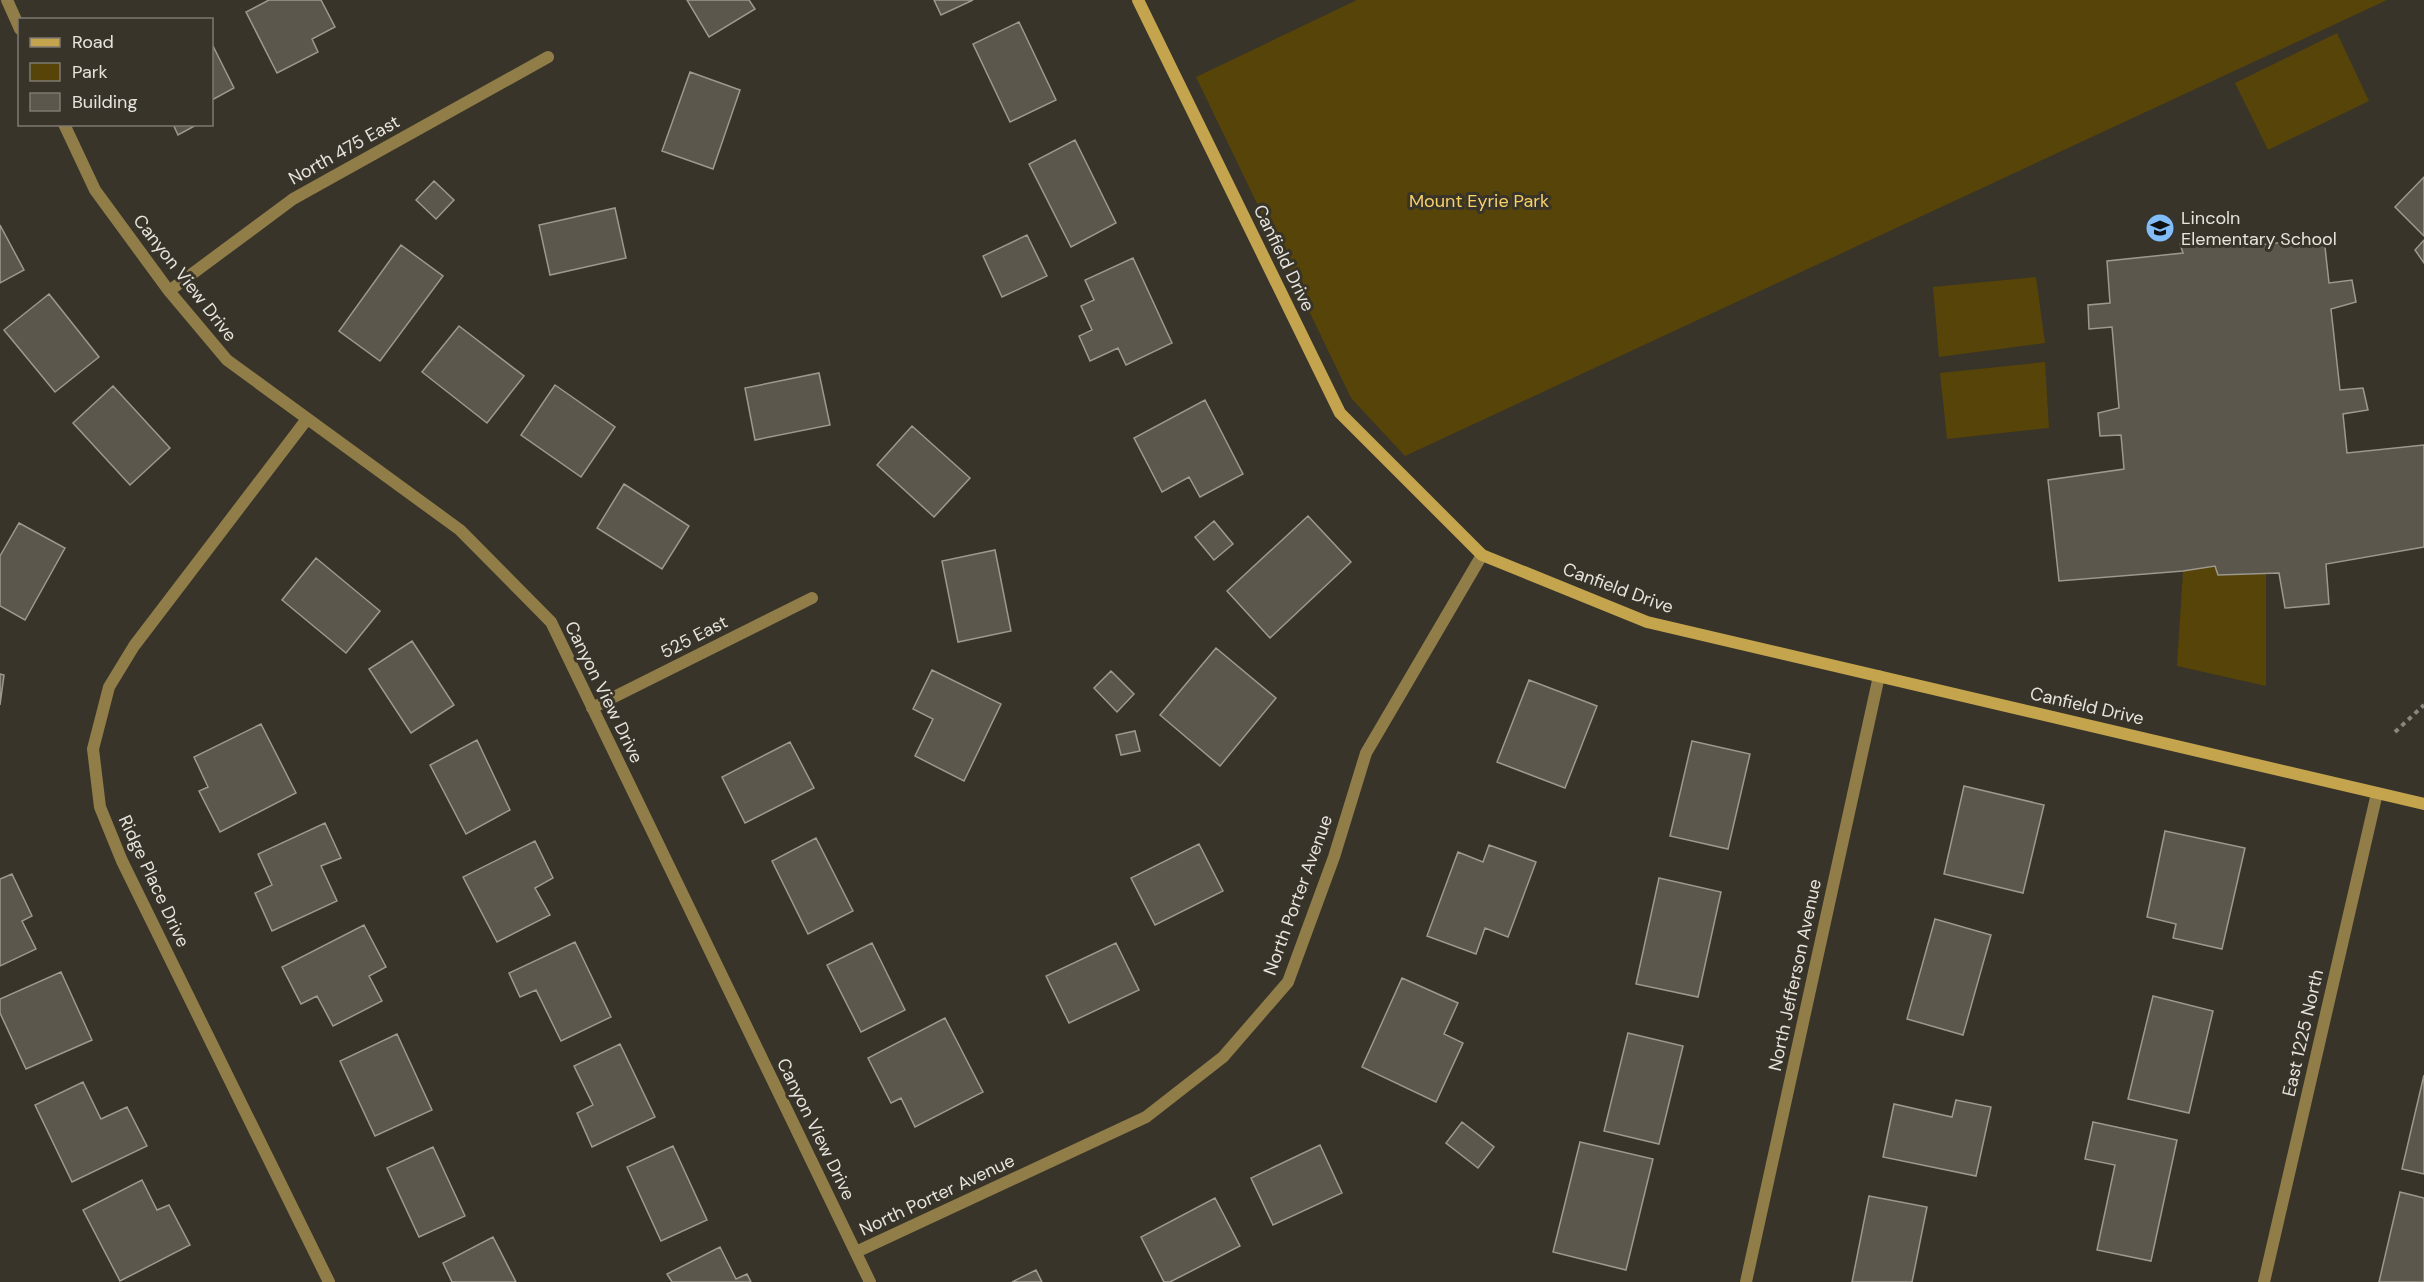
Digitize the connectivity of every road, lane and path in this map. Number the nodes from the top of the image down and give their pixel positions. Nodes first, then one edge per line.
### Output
1 (6, 0) edge
2 (1138, 0) edge
3 (18, 25) edge
4 (548, 57) dead end
5 (65, 126) edge
6 (169, 291) junction
7 (308, 419) junction
8 (1482, 555) junction
9 (812, 598) dead end
10 (1879, 676) junction
11 (2424, 705) edge
12 (592, 708) junction
13 (2395, 732) dead end
14 (2377, 793) junction
15 (2424, 804) edge
16 (856, 1252) junction
17 (329, 1282) edge
18 (870, 1282) edge
19 (1746, 1282) edge
20 (2264, 1282) edge

1 - 3 street
2 - 8 street, Canfield Drive
4 - 6 street, North 475 East
5 - 6 street, Canyon View Drive
6 - 7 street, Canyon View Drive
7 - 12 street, Canyon View Drive
7 - 17 street, Ridge Place Drive
8 - 10 street, Canfield Drive
8 - 16 street, North Porter Avenue
9 - 12 street, 525 East
10 - 14 street, Canfield Drive
10 - 19 street, North Jefferson Avenue
11 - 13 path
12 - 16 street, Canyon View Drive
14 - 15 street, Canfield Drive
14 - 20 street, East 1225 North
16 - 18 street, Canyon View Drive

